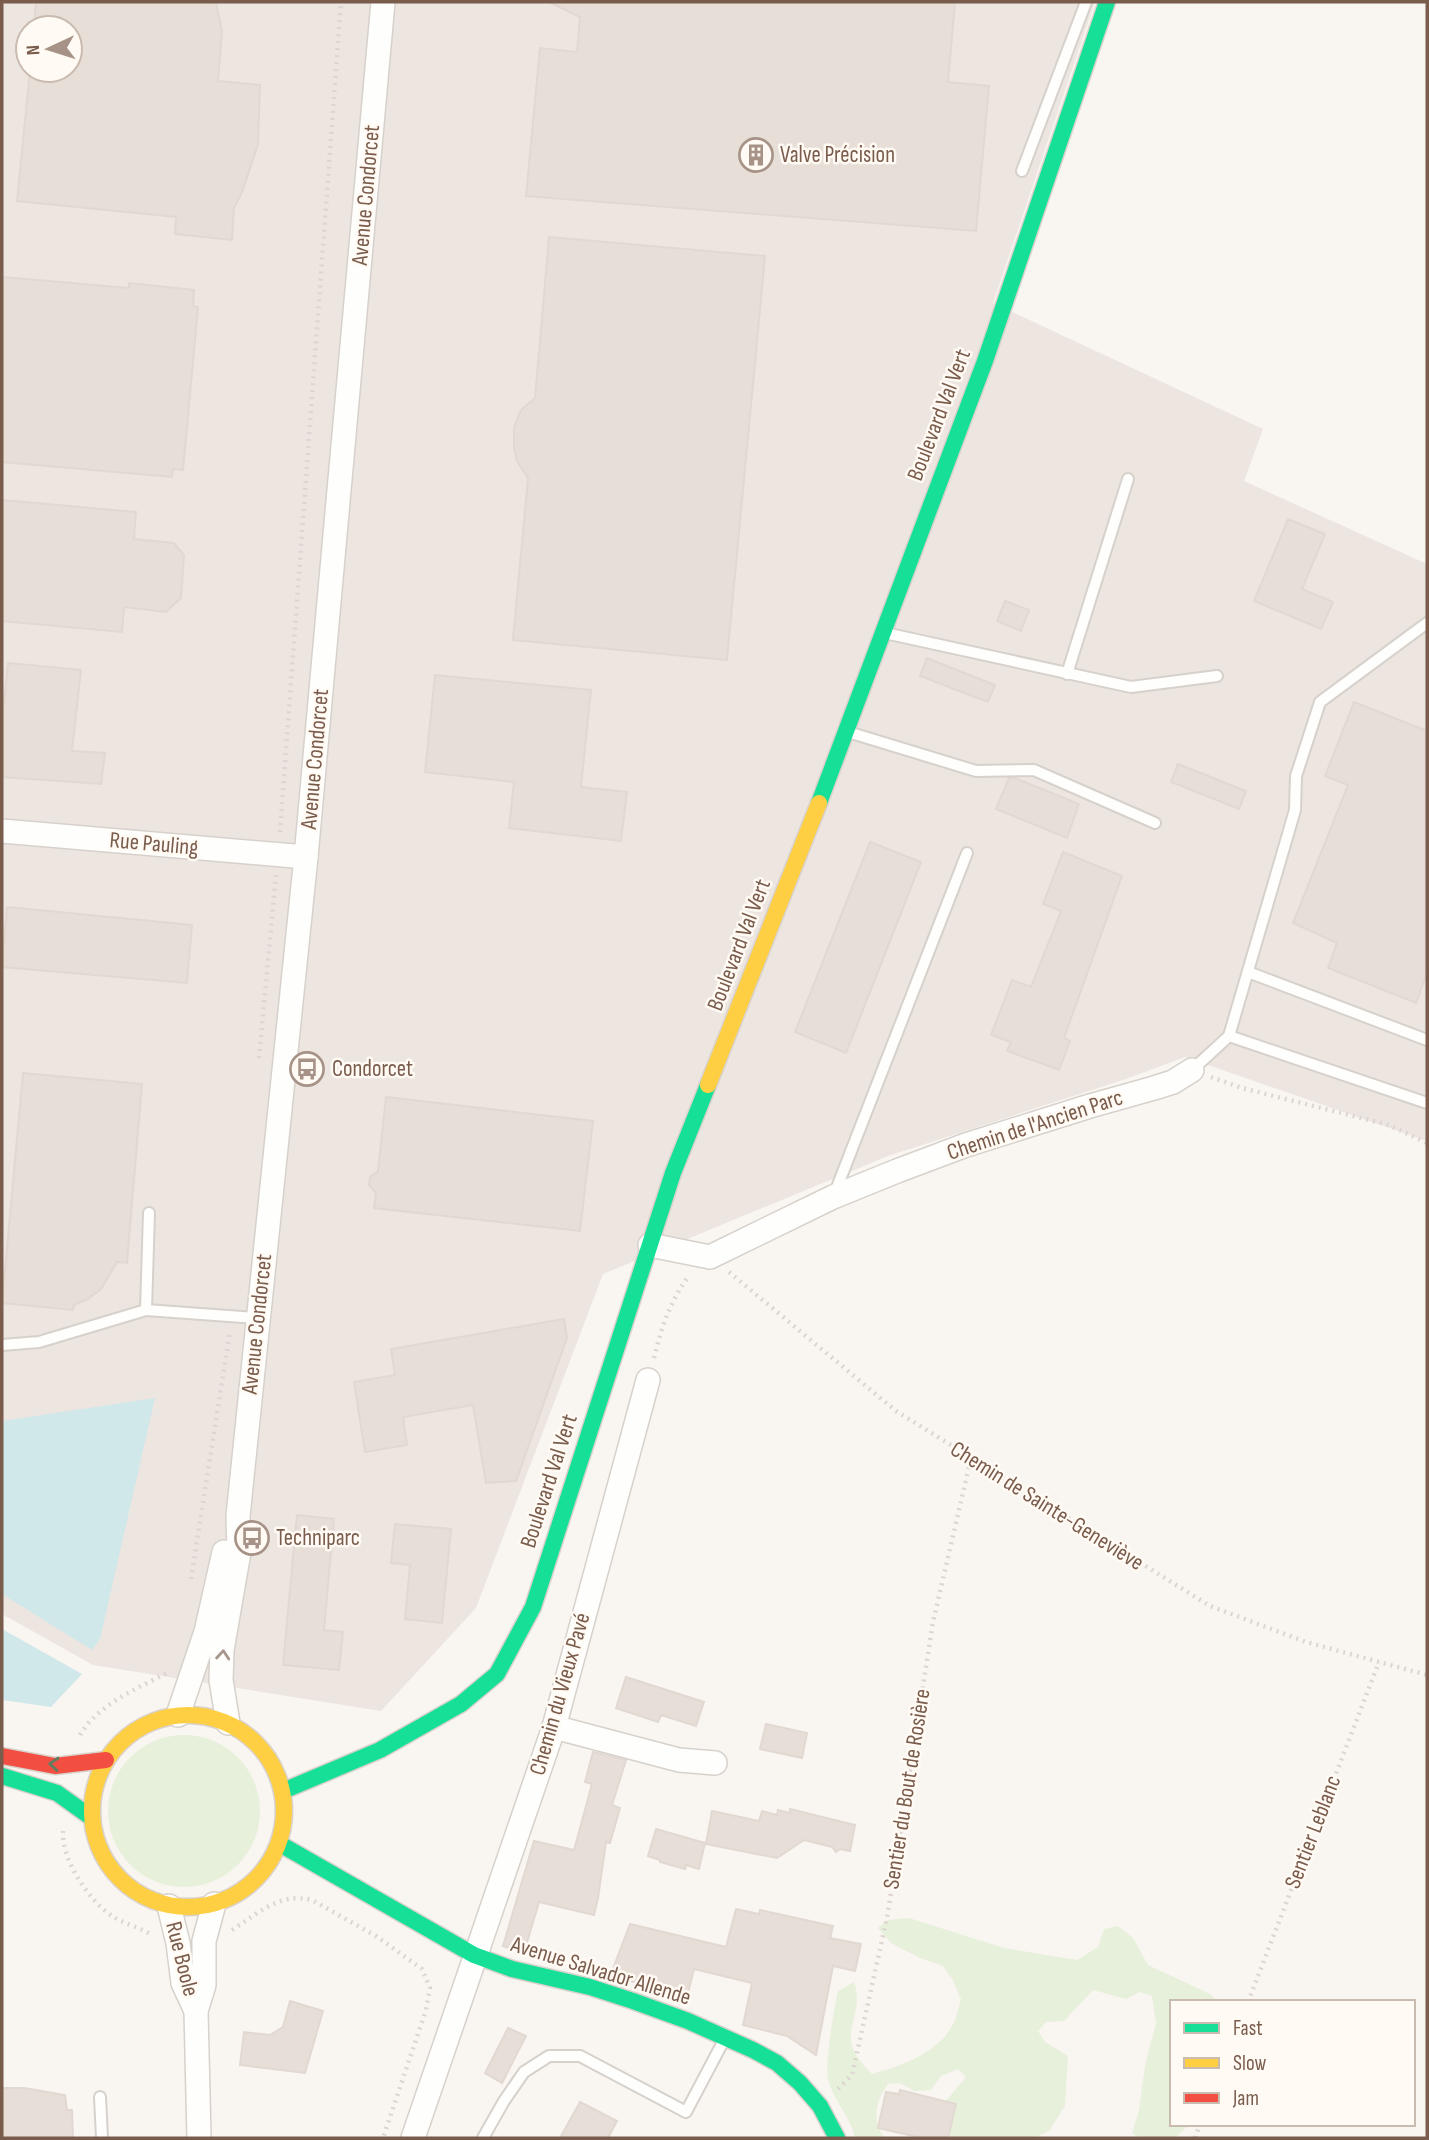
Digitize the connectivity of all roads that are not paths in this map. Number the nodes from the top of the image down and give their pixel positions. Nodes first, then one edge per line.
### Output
1 (383, 2) edge
2 (1086, 2) edge
3 (1107, 2) edge
4 (1022, 171) dead end
5 (1128, 479) dead end
6 (1427, 623) edge
7 (882, 633) junction
8 (1067, 674) junction
9 (1217, 676) dead end
10 (845, 731) junction
11 (1155, 823) dead end
12 (2, 831) edge
13 (967, 853) dead end
14 (306, 858) junction
15 (1248, 972) junction
16 (1229, 1036) junction
17 (1427, 1040) edge
18 (1192, 1070) joint
19 (1427, 1102) edge
20 (833, 1197) junction
21 (149, 1213) dead end
22 (650, 1245) junction
23 (146, 1310) junction
24 (257, 1318) junction
25 (2, 1345) edge
26 (648, 1380) road end
27 (238, 1517) junction
28 (178, 1714) junction
29 (228, 1723) junction
30 (554, 1727) junction
31 (2, 1756) edge
32 (106, 1760) junction
33 (715, 1763) dead end
34 (2, 1776) edge
35 (283, 1791) junction
36 (92, 1818) junction
37 (280, 1844) junction
38 (214, 1904) junction
39 (169, 1906) junction
40 (474, 1955) junction
41 (196, 2011) junction
42 (725, 2038) junction
43 (100, 2097) dead end
44 (102, 2138) edge
45 (198, 2138) edge
46 (413, 2138) edge
47 (483, 2138) edge
48 (837, 2138) edge

1 - 14 street, Avenue Condorcet
2 - 4 lane
3 - 7 street, Boulevard Val Vert
5 - 8 lane
6 - 15 lane
7 - 8 lane
7 - 10 street, Boulevard Val Vert
8 - 9 lane
10 - 11 lane
10 - 22 street, Boulevard Val Vert
12 - 14 street, Rue Pauling
13 - 20 lane
14 - 24 street, Avenue Condorcet
15 - 16 lane
15 - 17 lane
16 - 18 lane
16 - 19 lane
18 - 20 street, Chemin de l'Ancien Parc
20 - 22 street, Chemin de l'Ancien Parc
21 - 23 lane
22 - 35 street, Boulevard Val Vert
23 - 24 lane
23 - 25 lane
24 - 27 street, Avenue Condorcet
26 - 30 street, Chemin du Vieux Pavé
27 - 28 street, Avenue Condorcet
29 -> 27 street, Avenue Condorcet
28 - 29 street
28 - 32 street
29 - 35 street
30 - 33 street
30 - 40 street, Chemin du Vieux Pavé
32 -> 31 street
32 - 36 street
34 - 36 street
35 - 37 street
36 - 39 street
37 - 38 street
37 - 40 street, Avenue Salvador Allende
38 - 39 street
38 - 41 street, Rue Boole
39 - 41 street, Rue Boole
40 - 42 street, Avenue Salvador Allende
40 - 46 street, Chemin du Vieux Pavé
41 - 45 street, Rue Boole
42 - 47 lane
42 - 48 street, Avenue Salvador Allende
43 - 44 lane

